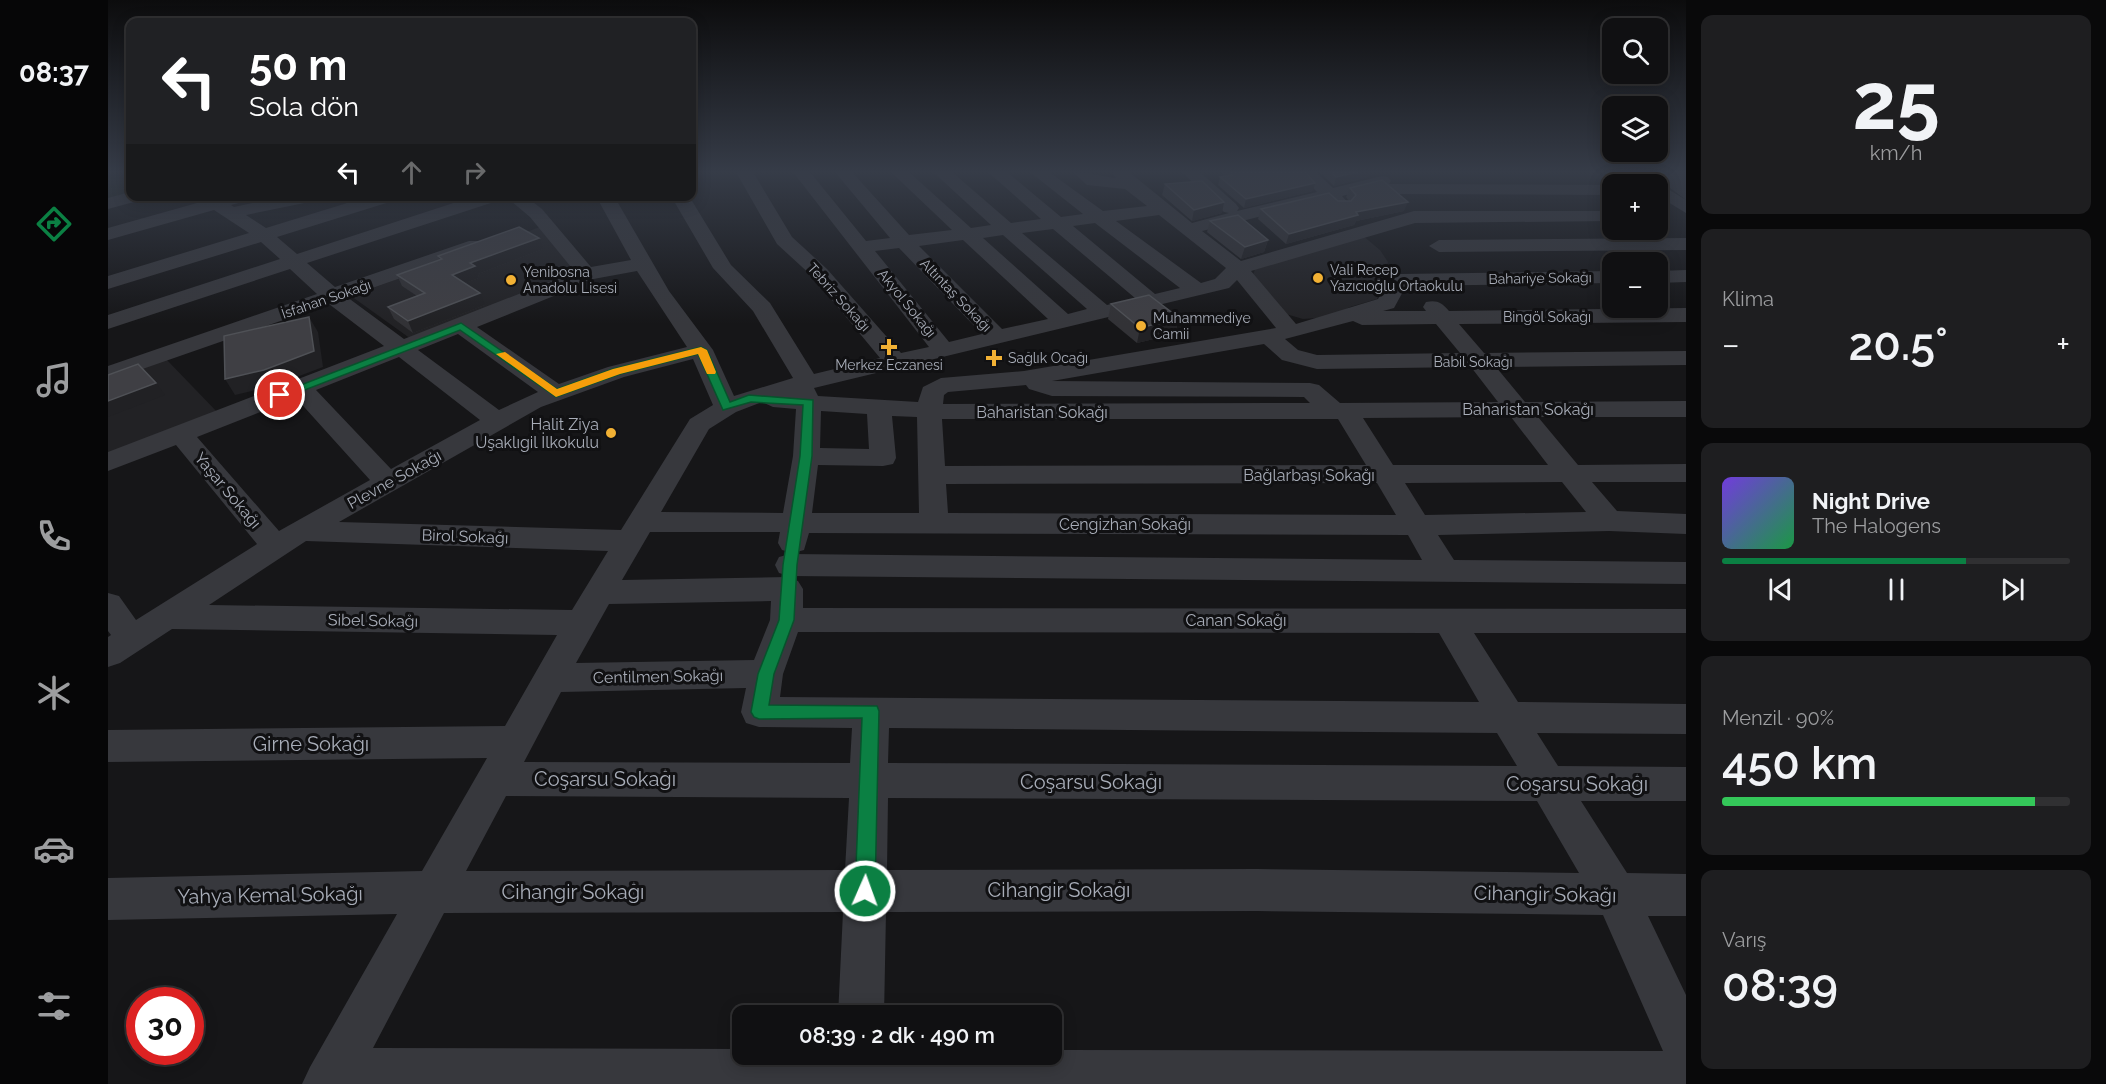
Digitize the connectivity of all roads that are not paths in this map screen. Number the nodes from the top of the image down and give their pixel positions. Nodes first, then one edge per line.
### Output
1 (173, 223) edge
2 (250, 223) edge
3 (304, 223) edge
4 (412, 223) edge
5 (538, 223) edge
6 (543, 223) edge
7 (619, 223) edge
8 (696, 223) edge
9 (773, 223) edge
10 (842, 223) edge
11 (887, 223) edge
12 (956, 223) edge
13 (999, 223) edge
14 (1069, 223) edge
15 (1107, 223) edge
16 (1181, 223) edge
17 (1213, 223) edge
18 (1246, 223) edge
19 (1360, 223) edge
20 (1394, 223) edge
21 (1419, 223) edge
22 (1056, 224) junction
23 (520, 229) edge
24 (1188, 229) junction
25 (1008, 230) junction
26 (1368, 230) junction
27 (969, 234) junction
28 (264, 235) junction
29 (498, 237) edge
30 (904, 242) junction
31 (1686, 244) edge
32 (1440, 246) junction
33 (862, 247) junction
34 (126, 249) edge
35 (1282, 254) junction
36 (293, 261) junction
37 (642, 264) junction
38 (1238, 268) junction
39 (582, 275) junction
40 (1686, 276) edge
41 (1602, 277) edge
42 (1668, 277) edge
43 (1468, 278) junction
44 (1411, 279) junction
45 (108, 283) edge
46 (1197, 290) junction
47 (333, 297) junction
48 (1151, 301) junction
49 (1103, 312) junction
50 (1686, 315) edge
51 (1347, 318) junction
52 (1443, 318) junction
53 (1063, 321) junction
54 (108, 322) edge
55 (461, 326) junction
56 (1279, 334) junction
57 (997, 337) junction
58 (402, 349) junction
59 (701, 350) junction
60 (944, 350) junction
61 (1686, 358) edge
62 (896, 362) junction
63 (1481, 362) junction
64 (108, 374) edge
65 (1024, 378) junction
66 (300, 388) junction
67 (1052, 389) junction
68 (805, 390) junction
69 (556, 393) junction
70 (738, 403) junction
71 (879, 406) junction
72 (1517, 408) junction
73 (1686, 409) edge
74 (929, 411) junction
75 (1039, 412) junction
76 (1341, 412) junction
77 (498, 421) junction
78 (180, 433) junction
79 (806, 456) junction
80 (108, 462) edge
81 (1567, 472) junction
82 (1686, 473) edge
83 (932, 475) junction
84 (1387, 475) junction
85 (388, 482) junction
86 (1609, 521) junction
87 (795, 522) junction
88 (934, 523) junction
89 (1686, 524) edge
90 (1416, 525) junction
91 (300, 531) junction
92 (634, 531) junction
93 (276, 547) junction
94 (1445, 571) junction
95 (1686, 573) edge
96 (788, 591) junction
97 (599, 592) junction
98 (108, 605) edge
99 (166, 617) junction
100 (1448, 620) junction
101 (1686, 621) edge
102 (581, 623) junction
103 (120, 646) edge
104 (766, 674) junction
105 (550, 678) junction
106 (871, 711) junction
107 (1509, 719) junction
108 (1686, 719) edge
109 (515, 742) junction
110 (108, 746) edge
111 (495, 779) junction
112 (868, 781) junction
113 (1548, 784) junction
114 (1686, 784) edge
115 (865, 891) junction
116 (433, 892) junction
117 (1616, 895) junction
118 (1686, 896) edge
119 (108, 899) edge
120 (861, 1005) edge
121 (1686, 1047) edge
122 (821, 1065) edge
123 (928, 1065) edge
124 (1686, 1076) edge
125 (331, 1078) edge

1 - 34 street
2 - 28 street
3 - 28 street
4 - 36 street
5 - 23 street
6 - 39 street
7 - 37 street
8 - 68 street
9 - 62 street, Tebriz Sokağı
10 - 33 street, Akyol Sokağı
11 - 30 street, Altıntaş Sokağı
12 - 27 street
13 - 25 street
14 - 22 street
15 - 46 street
16 - 24 street, Babil Sokağı
17 - 24 street
18 - 35 street
19 - 26 street
20 - 26 street
21 - 32 street
22 - 25 street
22 - 48 street
24 - 38 street, Babil Sokağı
25 - 27 street
25 - 49 street
26 - 35 street
27 - 30 street
27 - 53 street
28 - 34 street
28 - 36 street
29 - 47 street, İsfahan Sokağı
30 - 33 street
30 - 57 street, Altıntaş Sokağı
31 - 32 street
32 - 43 street
33 - 60 street, Akyol Sokağı
34 - 45 street
35 - 38 street
36 - 47 street
36 - 54 street
37 - 39 street
37 - 59 street
38 - 46 street
38 - 56 street, Babil Sokağı
39 - 55 street
40 - 42 street
41 - 43 street, Bahariye Sokağı
43 - 44 street, Bahariye Sokağı
44 - 51 street
44 - 52 street
46 - 48 street
47 - 58 street
47 - 64 street, İsfahan Sokağı
48 - 49 street
49 - 53 street
50 - 52 street, Bingöl Sokağı
51 - 52 street, Bingöl Sokağı
51 - 56 street
52 - 63 street
53 - 57 street
55 - 58 street
55 - 69 street
56 - 63 street, Babil Sokağı
56 - 65 street
57 - 60 street
58 - 66 street
58 - 77 street
59 - 69 street, Plevne Sokağı
59 - 70 street
60 - 62 street
61 - 63 street, Babil Sokağı
62 - 68 street
63 - 72 street
65 - 67 street, Baharistan Sokağı
65 - 74 street
66 - 78 street
66 - 85 street
67 - 75 street
67 - 76 street, Baharistan Sokağı
68 - 70 street
68 - 71 street, Baharistan Sokağı
68 - 79 street
69 - 77 street, Plevne Sokağı
70 - 92 street
71 - 74 street, Baharistan Sokağı
71 - 79 street
72 - 73 street, Baharistan Sokağı
72 - 76 street, Baharistan Sokağı
72 - 81 street
74 - 75 street, Baharistan Sokağı
74 - 83 street
75 - 76 street, Baharistan Sokağı
76 - 84 street
77 - 85 street, Plevne Sokağı
78 - 80 street
78 - 93 street, Yaşar Sokağı
79 - 87 street
81 - 82 street, Bağlarbaşı Sokağı
81 - 84 street, Bağlarbaşı Sokağı
81 - 86 street
83 - 84 street, Bağlarbaşı Sokağı
83 - 88 street
84 - 90 street
85 - 91 street, Plevne Sokağı
86 - 89 street, Cengizhan Sokağı
86 - 90 street, Cengizhan Sokağı
87 - 88 street, Cengizhan Sokağı
87 - 92 street, Cengizhan Sokağı
87 - 96 street
88 - 90 street, Cengizhan Sokağı
90 - 94 street
91 - 92 street, Birol Sokağı
91 - 93 street, Plevne Sokağı
92 - 97 street
93 - 99 street, Plevne Sokağı
94 - 95 street
94 - 96 street
96 - 97 street
96 - 100 street, Canan Sokağı
96 - 104 street
97 - 102 street
98 - 103 street
99 - 102 street, Sibel Sokağı
99 - 103 street, Plevne Sokağı
100 - 101 street, Canan Sokağı
100 - 107 street
102 - 105 street
104 - 105 street, Centilmen Sokağı
104 - 106 street
105 - 109 street
106 - 107 street
106 - 112 street
107 - 108 street
107 - 113 street
109 - 110 street, Girne Sokağı
109 - 111 street
111 - 112 street, Coşarsu Sokağı
111 - 116 street
112 - 113 street, Coşarsu Sokağı
112 - 115 street
113 - 114 street, Coşarsu Sokağı
113 - 117 street
115 - 116 street, Cihangir Sokağı
115 - 117 street, Cihangir Sokağı
115 - 120 street
116 - 119 street, Yahya Kemal Sokağı
116 - 125 street
117 - 118 street, Cihangir Sokağı
117 - 121 street
122 - 125 street
123 - 124 street

